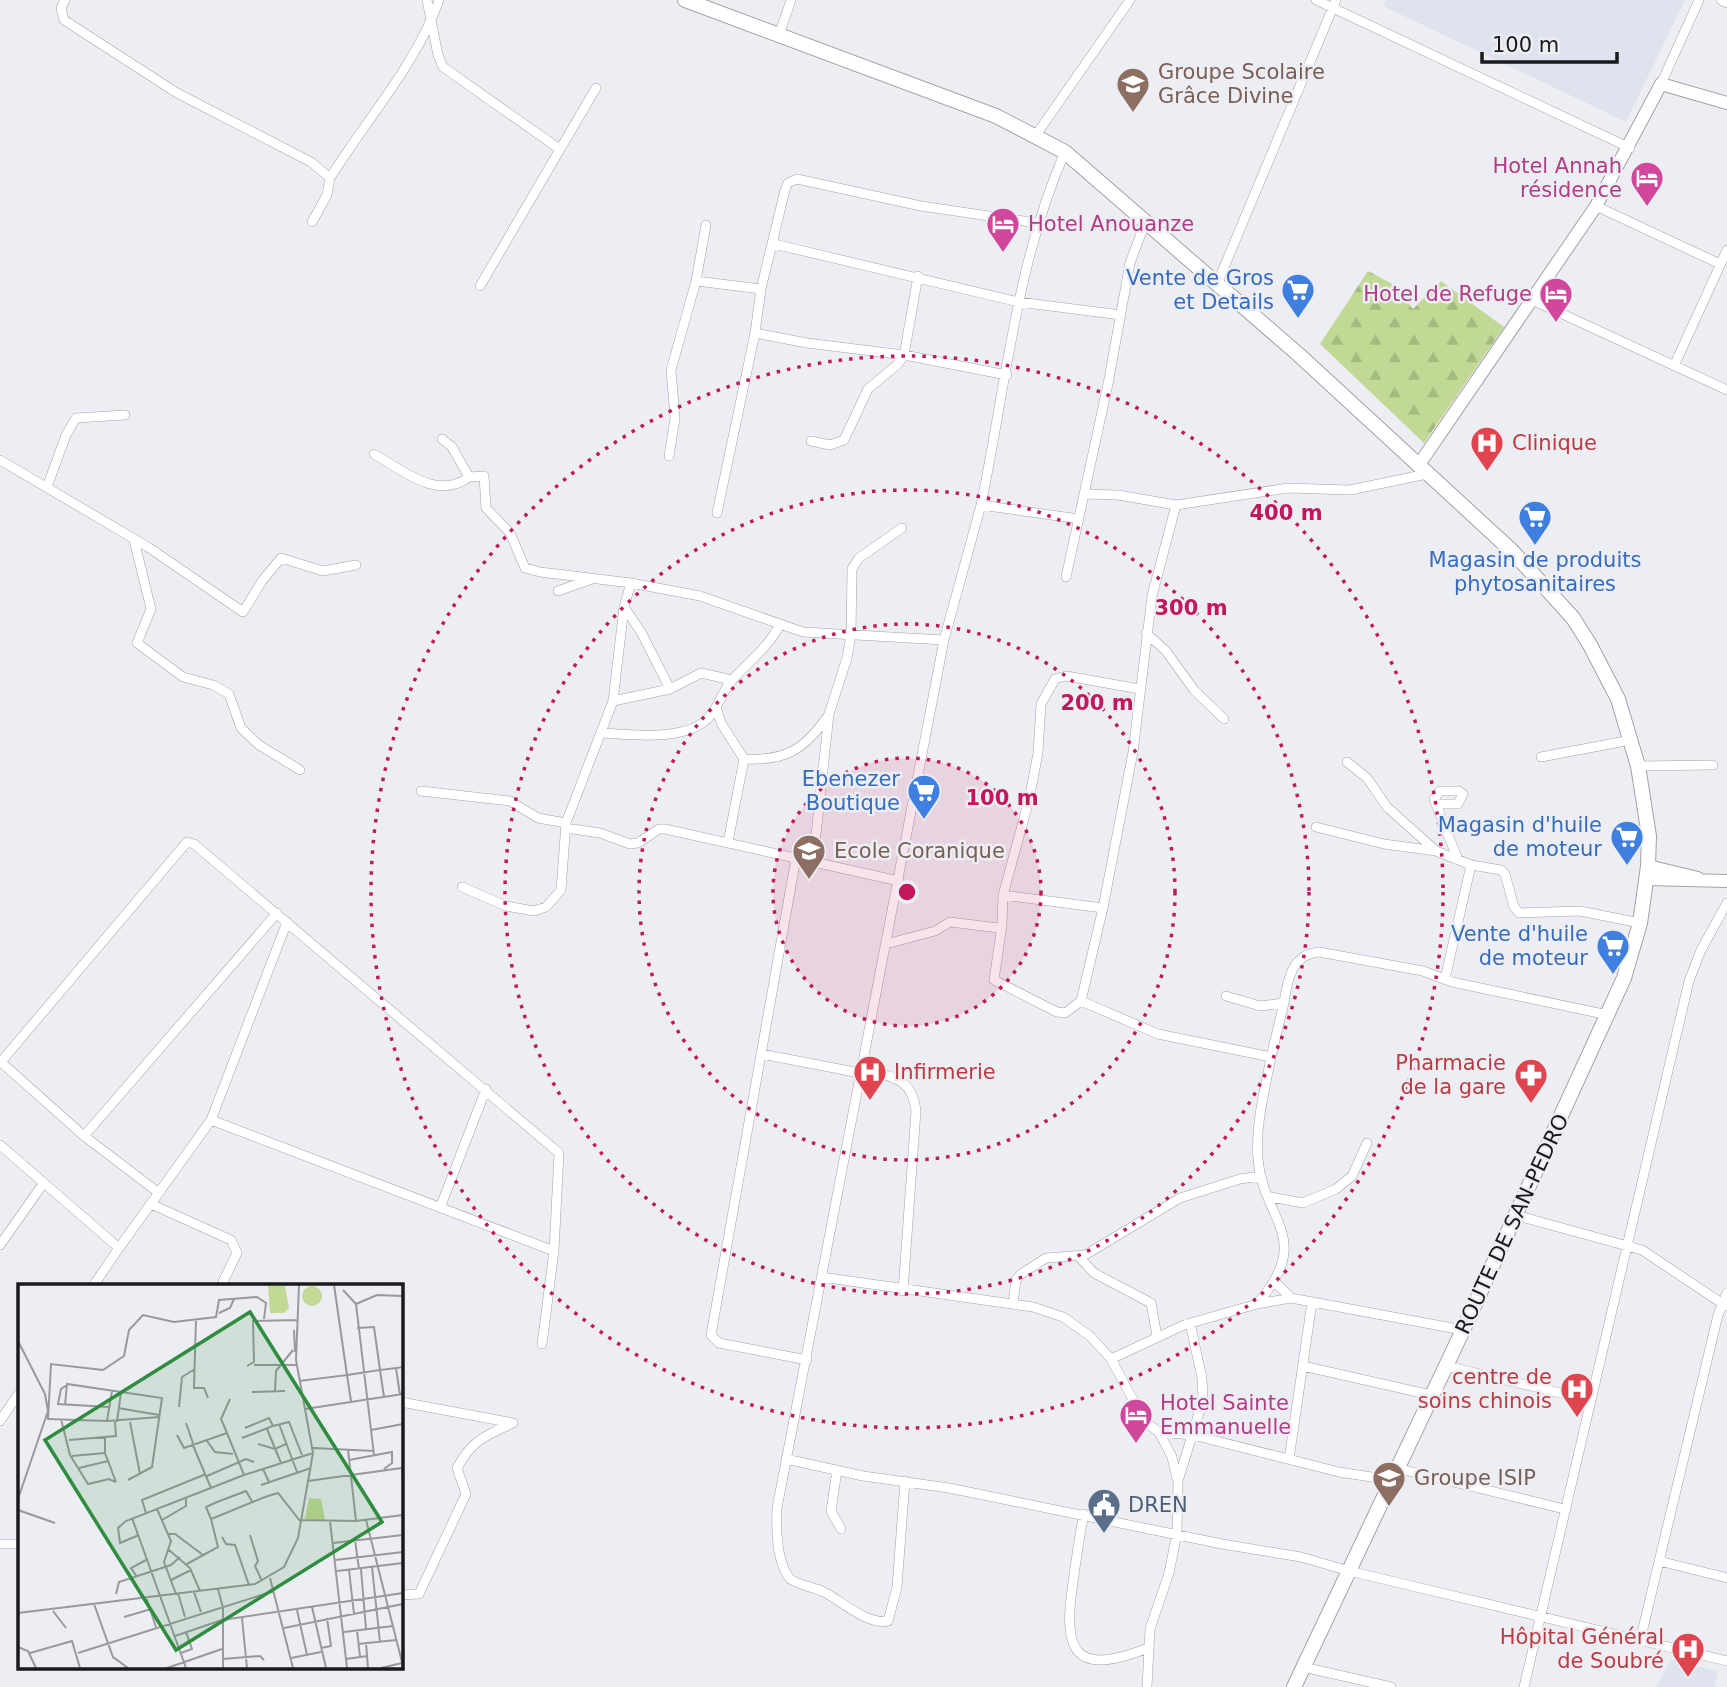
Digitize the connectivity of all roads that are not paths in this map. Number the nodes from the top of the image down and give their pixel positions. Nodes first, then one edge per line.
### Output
1 (65, 0) edge
2 (427, 0) edge
3 (439, 0) edge
4 (685, 0) edge
5 (791, 0) edge
6 (1130, 0) edge
7 (1316, 0) edge
8 (1699, 0) edge
9 (1721, 0) edge
10 (1727, 3) edge
11 (1334, 4) edge
12 (433, 18) junction
13 (779, 35) junction
14 (1661, 84) junction
15 (596, 88) dead end
16 (1727, 103) edge
17 (1037, 135) junction
18 (558, 148) junction
19 (1630, 148) junction
20 (1065, 152) junction
21 (330, 178) junction
22 (1596, 206) junction
23 (1146, 220) junction
24 (312, 222) dead end
25 (1037, 223) junction
26 (706, 225) dead end
27 (774, 244) junction
28 (1727, 250) edge
29 (1720, 264) junction
30 (918, 276) junction
31 (696, 281) junction
32 (1217, 284) junction
33 (480, 286) dead end
34 (761, 289) junction
35 (1532, 300) junction
36 (1018, 302) junction
37 (1121, 315) junction
38 (755, 333) junction
39 (904, 355) junction
40 (1674, 366) junction
41 (1007, 375) junction
42 (1727, 390) edge
43 (125, 415) dead end
44 (442, 439) dead end
45 (811, 441) dead end
46 (374, 454) dead end
47 (669, 457) dead end
48 (0, 460) edge
49 (1423, 470) junction
50 (468, 477) junction
51 (47, 487) junction
52 (1084, 494) junction
53 (981, 505) junction
54 (1176, 505) junction
55 (717, 513) dead end
56 (1079, 519) junction
57 (902, 528) dead end
58 (134, 540) junction
59 (356, 565) dead end
60 (593, 578) junction
61 (1066, 578) dead end
62 (631, 583) junction
63 (558, 591) dead end
64 (624, 607) junction
65 (780, 625) junction
66 (1146, 633) junction
67 (851, 635) junction
68 (944, 640) junction
69 (732, 680) junction
70 (1140, 689) junction
71 (670, 690) junction
72 (613, 701) junction
73 (716, 707) junction
74 (829, 714) junction
75 (1224, 719) dead end
76 (603, 733) junction
77 (1631, 740) junction
78 (1541, 757) dead end
79 (744, 759) junction
80 (1347, 762) dead end
81 (1713, 765) dead end
82 (1638, 766) junction
83 (300, 770) dead end
84 (421, 791) dead end
85 (1436, 804) dead end
86 (566, 826) junction
87 (1317, 827) dead end
88 (728, 842) junction
89 (1436, 851) junction
90 (1457, 857) junction
91 (796, 858) junction
92 (813, 862) junction
93 (1471, 865) junction
94 (1647, 872) junction
95 (899, 881) junction
96 (1727, 881) edge
97 (462, 887) dead end
98 (1003, 895) junction
99 (1727, 903) edge
100 (1103, 908) junction
101 (277, 914) junction
102 (287, 922) junction
103 (1640, 923) junction
104 (999, 928) junction
105 (886, 944) junction
106 (1445, 979) junction
107 (1226, 996) dead end
108 (1081, 1000) junction
109 (1284, 1003) junction
110 (1608, 1015) junction
111 (761, 1054) junction
112 (1271, 1057) junction
113 (0, 1062) edge
114 (860, 1071) junction
115 (486, 1090) junction
116 (211, 1120) junction
117 (84, 1136) junction
118 (1367, 1143) dead end
119 (0, 1145) edge
120 (1261, 1176) junction
121 (43, 1184) junction
122 (159, 1193) junction
123 (1270, 1196) junction
124 (152, 1204) junction
125 (440, 1208) junction
126 (1516, 1215) junction
127 (1626, 1243) junction
128 (0, 1245) edge
129 (119, 1248) junction
130 (554, 1251) junction
131 (1080, 1257) junction
132 (821, 1277) junction
133 (1275, 1282) junction
134 (94, 1284) edge
135 (222, 1284) edge
136 (903, 1291) junction
137 (1727, 1293) edge
138 (1291, 1297) junction
139 (1312, 1302) junction
140 (1013, 1304) junction
141 (1257, 1304) junction
142 (1724, 1305) edge
143 (1190, 1323) junction
144 (1464, 1330) junction
145 (1157, 1336) junction
146 (542, 1344) dead end
147 (1111, 1359) junction
148 (807, 1360) junction
149 (1303, 1366) junction
150 (1446, 1366) junction
151 (18, 1394) edge
152 (1431, 1395) junction
153 (1590, 1400) junction
154 (402, 1402) edge
155 (0, 1421) edge
156 (1159, 1432) junction
157 (1193, 1435) junction
158 (786, 1459) junction
159 (1289, 1459) junction
160 (837, 1470) junction
161 (1393, 1474) junction
162 (905, 1481) junction
163 (1178, 1481) junction
164 (1564, 1509) junction
165 (1084, 1514) junction
166 (841, 1529) dead end
167 (1177, 1533) junction
168 (0, 1544) edge
169 (18, 1544) edge
170 (1659, 1562) junction
171 (1349, 1571) junction
172 (1727, 1578) edge
173 (402, 1594) edge
174 (1542, 1616) junction
175 (1640, 1641) junction
176 (1148, 1648) junction
177 (1727, 1661) edge
178 (1303, 1667) junction
179 (1147, 1687) edge
180 (1294, 1687) edge
181 (1391, 1687) edge
182 (1524, 1687) edge

1 - 21 street
2 - 12 street
3 - 12 street
4 - 13 main road, ROUTE DE SAN-PEDRO
5 - 13 street
6 - 17 street
7 - 11 street
8 - 14 street
9 - 10 street
11 - 19 street
11 - 32 street
12 - 18 street
12 - 21 street
13 - 17 main road, ROUTE DE SAN-PEDRO
14 - 16 street
14 - 19 street
15 - 18 street
17 - 20 main road, ROUTE DE SAN-PEDRO
18 - 33 street
19 - 22 street
20 - 23 main road, ROUTE DE SAN-PEDRO
20 - 25 street
21 - 24 street
22 - 29 street
22 - 35 street
23 - 32 main road, ROUTE DE SAN-PEDRO
23 - 37 street
25 - 27 street
25 - 36 street
26 - 31 street
27 - 30 street
27 - 34 street
28 - 29 street
29 - 40 street
30 - 36 street
30 - 39 street
31 - 34 street
31 - 47 street
32 - 49 main road, ROUTE DE SAN-PEDRO
34 - 38 street
35 - 40 street
35 - 49 street
36 - 37 street
36 - 41 street
37 - 52 street
38 - 39 street
38 - 55 street
39 - 41 street
39 - 45 street
40 - 42 street
41 - 53 street
43 - 51 street
44 - 50 street
46 - 50 street
48 - 51 street
49 - 54 street
49 - 77 main road, ROUTE DE SAN-PEDRO
50 - 60 street
51 - 58 street
52 - 54 street
52 - 56 street
53 - 56 street
53 - 68 street
54 - 66 street
56 - 61 street
57 - 67 street
58 - 59 street
58 - 83 street
60 - 62 street
60 - 63 street
62 - 64 street
62 - 65 street
64 - 71 street
64 - 72 street
65 - 67 street
65 - 69 street
66 - 70 street
66 - 75 street
67 - 68 street
67 - 74 street
68 - 95 street
69 - 71 street
69 - 73 street
70 - 98 street
70 - 100 street
71 - 72 street
72 - 76 street
73 - 76 street
73 - 79 street
74 - 79 street
74 - 92 street
76 - 86 street
77 - 78 street
77 - 82 main road, ROUTE DE SAN-PEDRO
79 - 88 street
80 - 89 street
81 - 82 street
82 - 94 main road, ROUTE DE SAN-PEDRO
84 - 86 street
85 - 90 street
86 - 88 street
86 - 97 street
87 - 89 street
88 - 91 street
89 - 90 street
90 - 93 street
91 - 92 street
91 - 111 street
92 - 95 street
93 - 103 street
93 - 106 street
94 - 96 street
94 - 103 main road, ROUTE DE SAN-PEDRO
95 - 105 street
98 - 100 street
98 - 104 street
99 - 127 street
100 - 108 street
101 - 102 street
101 - 113 street
101 - 117 street
102 - 115 street
102 - 116 street
103 - 110 main road, ROUTE DE SAN-PEDRO
104 - 105 street
104 - 108 street
105 - 114 street
106 - 109 street
106 - 110 street
107 - 109 street
108 - 112 street
109 - 112 street
110 - 126 main road, ROUTE DE SAN-PEDRO
111 - 114 street
111 - 148 street
112 - 120 street
113 - 117 street
114 - 132 street
114 - 136 street
115 - 125 street
115 - 130 street
116 - 122 street
116 - 125 street
117 - 122 street
118 - 123 street
119 - 121 street
120 - 123 street
120 - 131 street
121 - 128 street
121 - 129 street
122 - 124 street
123 - 133 street
124 - 129 street
124 - 135 street
125 - 130 street
126 - 127 street
126 - 144 main road, ROUTE DE SAN-PEDRO
127 - 142 street
127 - 153 street
129 - 134 street
130 - 146 street
131 - 140 street
131 - 145 street
132 - 136 street
132 - 148 street
133 - 138 street
133 - 141 street
136 - 140 street
137 - 142 street
138 - 139 street
138 - 141 street
139 - 144 street
139 - 149 street
140 - 147 street
141 - 143 street
142 - 170 street
143 - 145 street
143 - 157 street
144 - 150 main road, ROUTE DE SAN-PEDRO
145 - 147 street
147 - 156 street
148 - 158 street
149 - 152 street
149 - 159 street
150 - 152 main road, ROUTE DE SAN-PEDRO
150 - 153 street
151 - 155 street
152 - 161 main road, ROUTE DE SAN-PEDRO
153 - 164 street
154 - 173 street
156 - 157 street
156 - 163 street
157 - 159 street
157 - 163 street
158 - 160 street
158 - 162 street
159 - 161 street
160 - 162 street
160 - 166 street
161 - 164 street
161 - 171 main road, ROUTE DE SAN-PEDRO
162 - 165 street
163 - 167 street
164 - 174 street
165 - 167 street
165 - 176 street
167 - 171 street
167 - 176 street
168 - 169 street
170 - 172 street
170 - 175 street
171 - 174 street
171 - 178 main road, ROUTE DE SAN-PEDRO
174 - 175 street
174 - 182 street
175 - 177 street
176 - 179 street
178 - 180 main road, ROUTE DE SAN-PEDRO
178 - 181 street

